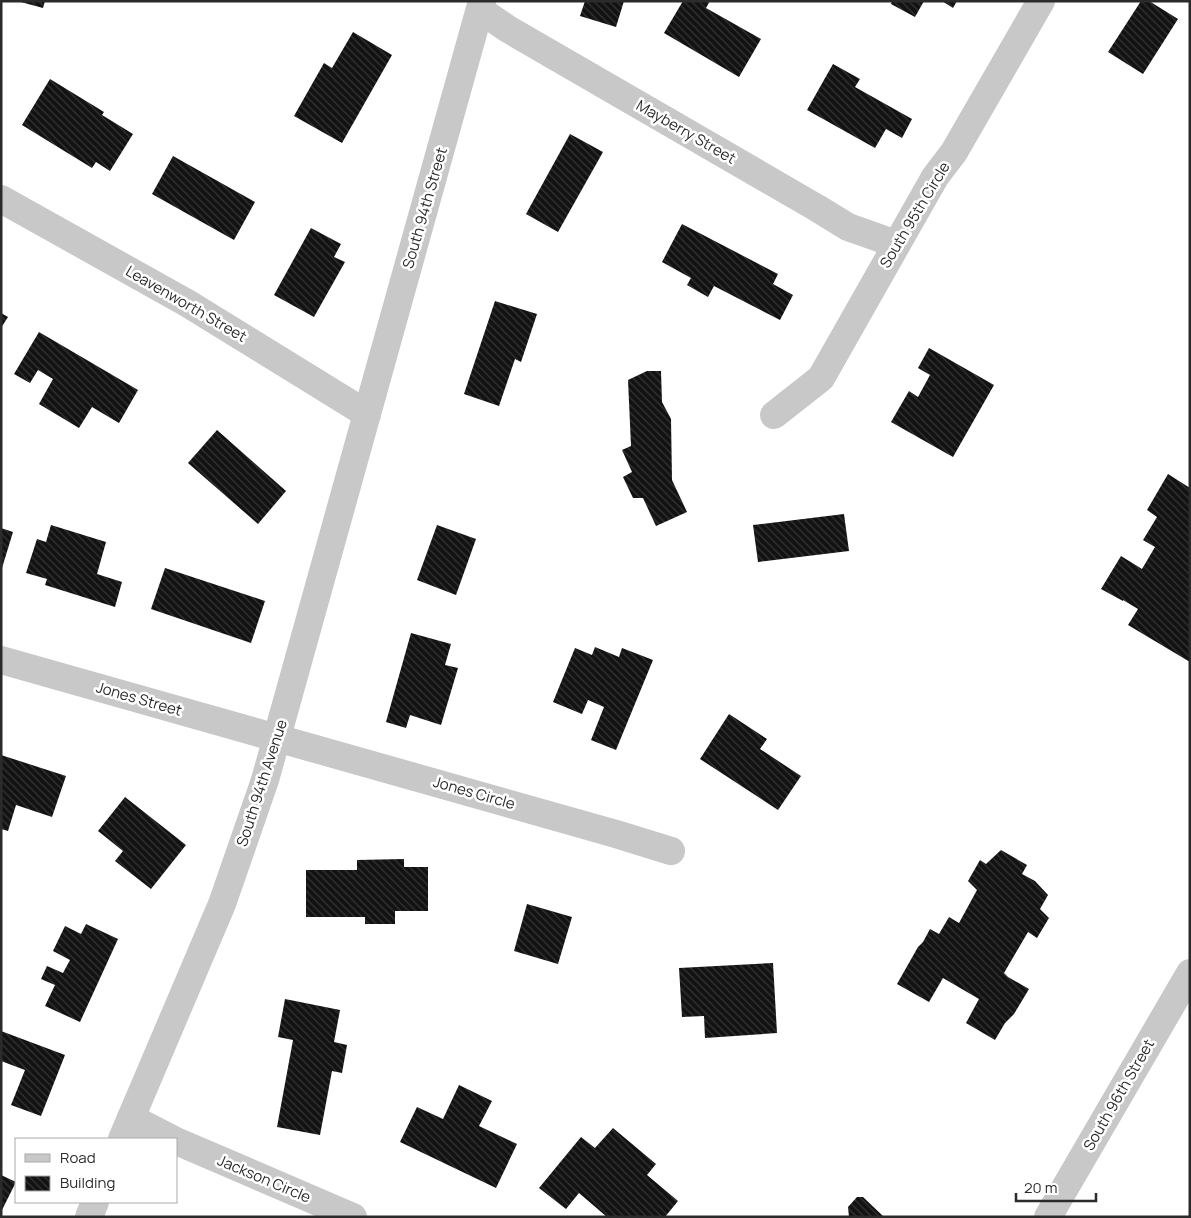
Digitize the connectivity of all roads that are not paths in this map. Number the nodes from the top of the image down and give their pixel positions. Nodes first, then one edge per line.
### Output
1 (1041, 1) edge
2 (481, 6) edge
3 (1, 199) edge
4 (896, 244) junction
5 (367, 414) junction
6 (774, 415) dead end
7 (1, 660) edge
8 (277, 737) junction
9 (671, 851) dead end
10 (1190, 973) edge
11 (126, 1129) edge
12 (167, 1138) edge
13 (178, 1142) edge
14 (95, 1203) edge
15 (89, 1217) edge
16 (353, 1217) edge
17 (1048, 1217) edge

1 - 4 street, South 95th Circle
2 - 4 street, Mayberry Street
2 - 5 street, South 94th Street
3 - 5 street, Leavenworth Street
4 - 6 street, South 95th Circle
5 - 8 street, South 94th Avenue
7 - 8 street, Jones Street
8 - 9 street, Jones Circle
8 - 11 street, South 94th Avenue
10 - 17 street, South 96th Street
11 - 12 street
13 - 16 street, Jackson Circle
14 - 15 street

